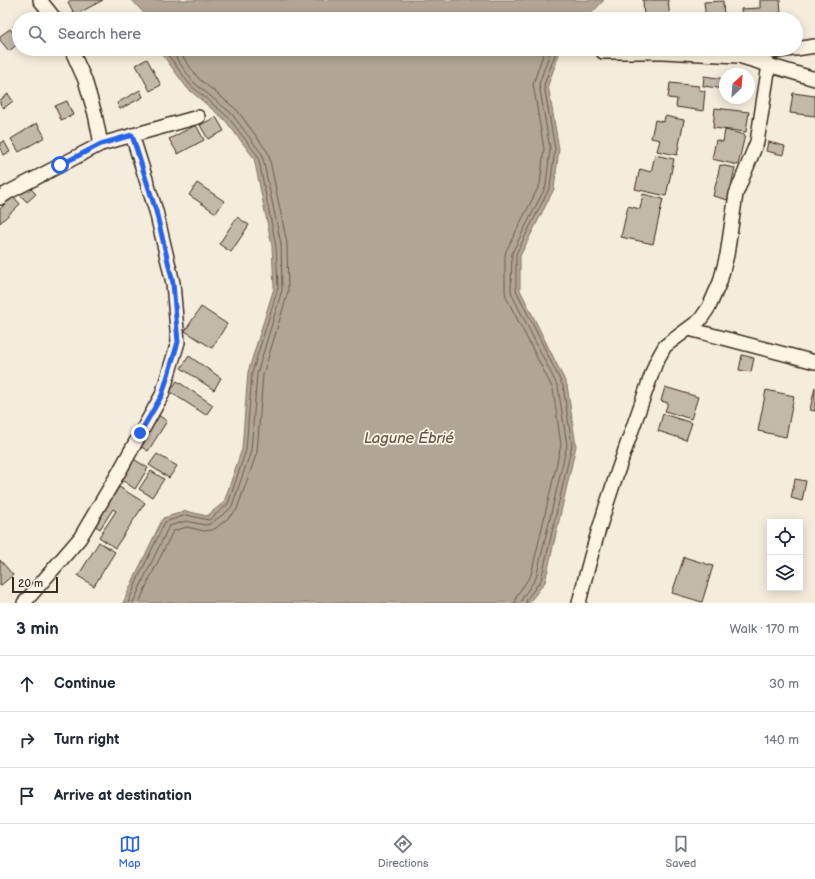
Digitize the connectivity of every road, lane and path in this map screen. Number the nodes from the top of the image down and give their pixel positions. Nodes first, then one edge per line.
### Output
1 (40, 0) edge
2 (49, 12) edge
3 (815, 46) edge
4 (803, 48) edge
5 (74, 56) edge
6 (738, 56) edge
7 (769, 65) junction
8 (815, 79) edge
9 (198, 117) dead end
10 (132, 135) junction
11 (101, 144) junction
12 (0, 198) edge
13 (689, 329) junction
14 (815, 362) edge
15 (24, 603) edge
16 (579, 603) edge

1 - 2 street
3 - 4 street
5 - 11 street
6 - 7 street
7 - 8 street
7 - 13 street
9 - 10 street
10 - 11 street
10 - 15 street
11 - 12 street
13 - 14 street
13 - 16 street

